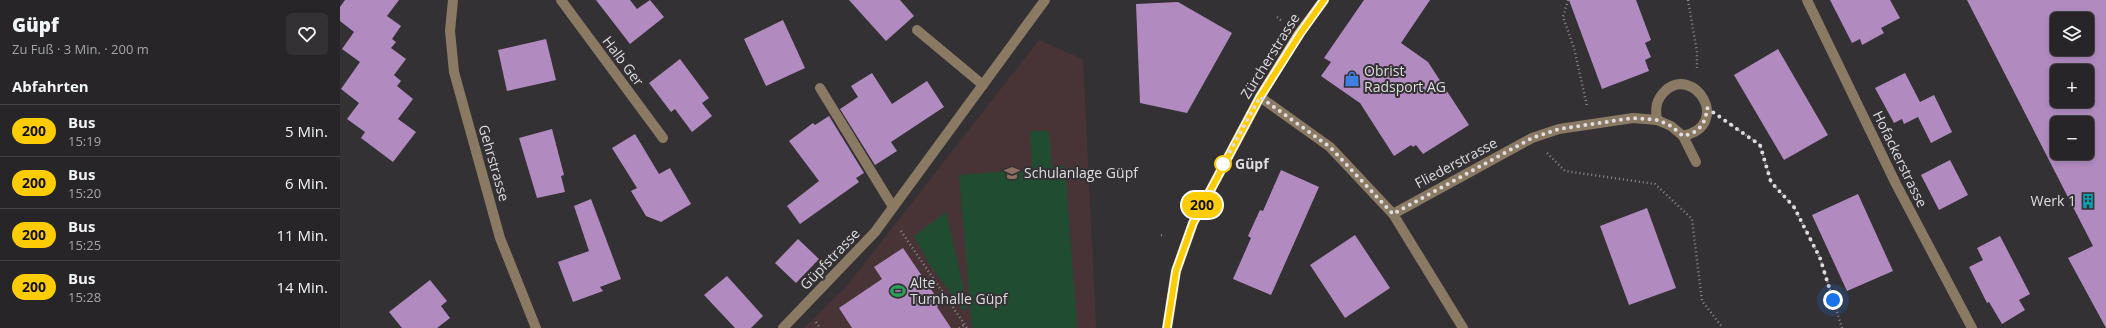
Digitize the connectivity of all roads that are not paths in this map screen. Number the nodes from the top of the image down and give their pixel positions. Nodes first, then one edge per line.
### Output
1 (453, 0) edge
2 (561, 0) edge
3 (1045, 0) edge
4 (1324, 0) edge
5 (1807, 0) edge
6 (917, 30) dead end
7 (983, 85) junction
8 (820, 88) dead end
9 (1260, 97) junction
10 (1658, 120) junction
11 (1683, 136) junction
12 (663, 138) dead end
13 (1696, 162) dead end
14 (891, 210) junction
15 (1393, 214) junction
16 (536, 328) edge
17 (783, 328) edge
18 (1166, 328) edge
19 (1463, 328) edge
20 (1972, 328) edge

1 - 16 street, Gehrstrasse
2 - 12 street, Halb Ger
3 - 7 street, Güpfstrasse
4 - 9 main road, Zürcherstrasse
5 - 20 street, Hofackerstrasse
6 - 7 street
7 - 14 street, Güpfstrasse
8 - 14 street
9 - 15 street
9 - 18 main road, Zürcherstrasse
10 - 11 street, Fliederstrasse
10 - 11 street
10 - 15 street, Fliederstrasse
11 - 13 street, Fliederstrasse
14 - 17 street, Güpfstrasse
15 - 19 street

